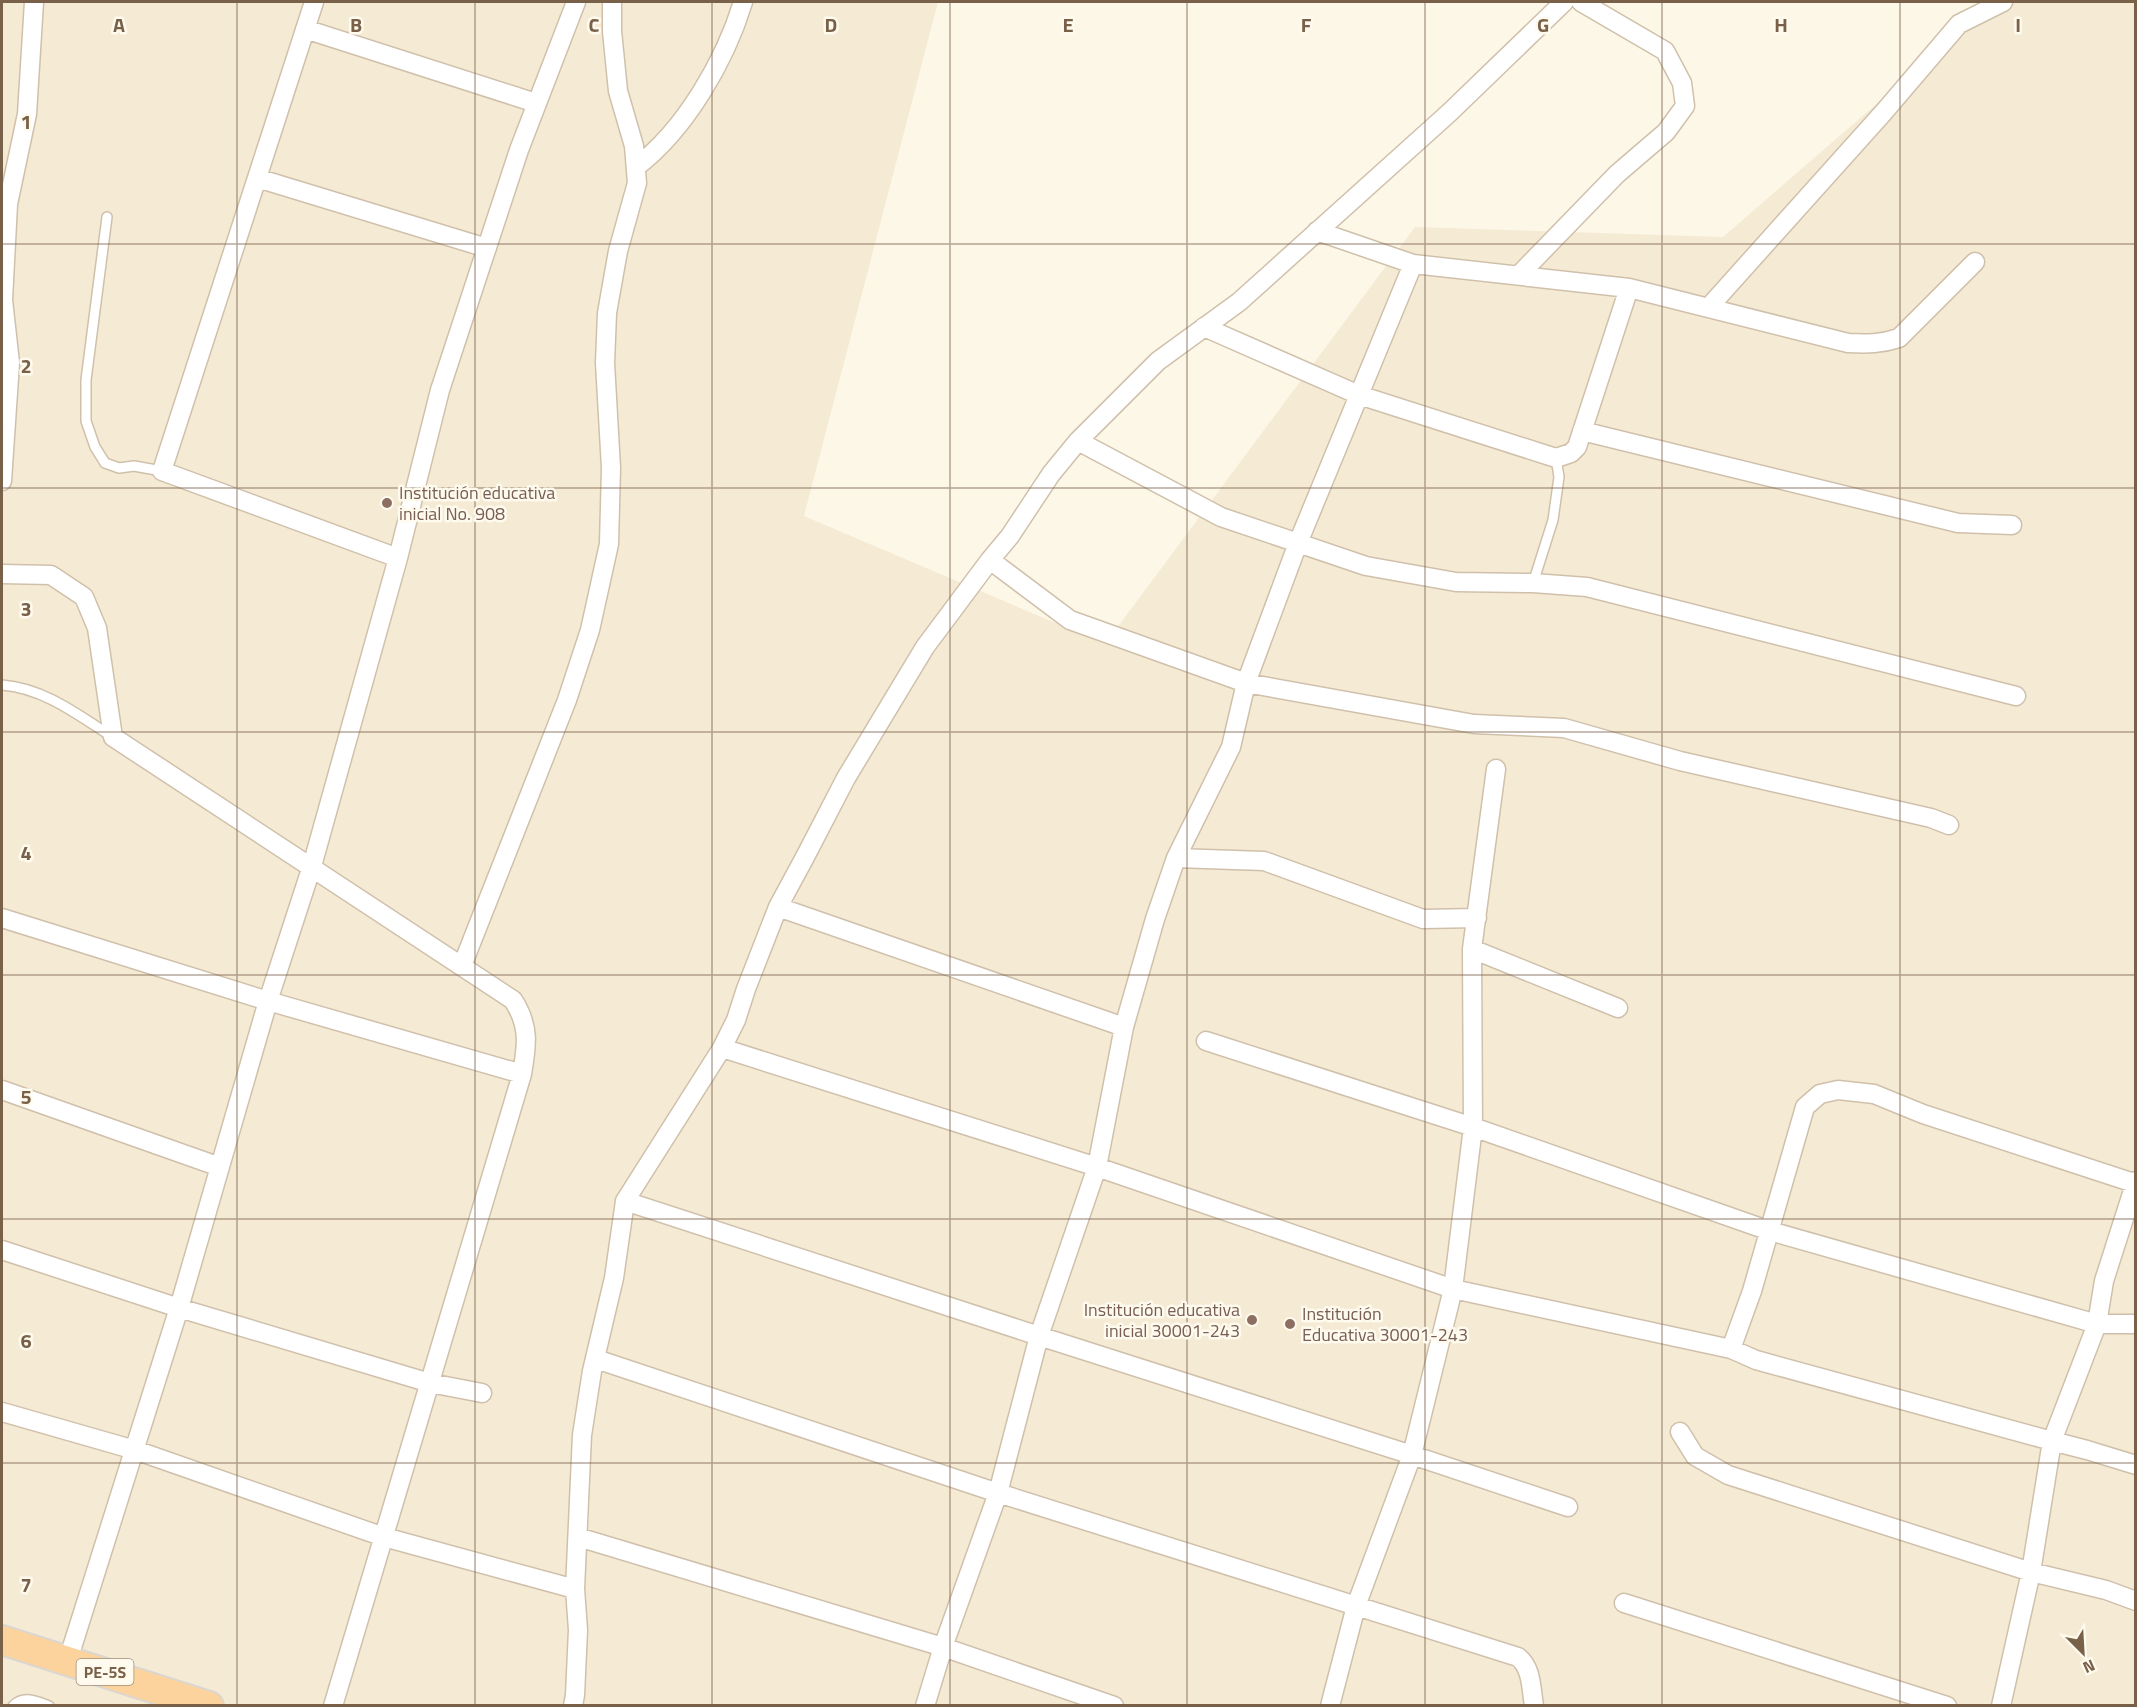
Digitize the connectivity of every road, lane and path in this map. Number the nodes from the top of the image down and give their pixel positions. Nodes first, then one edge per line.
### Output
1 (34, 2) edge
2 (314, 2) edge
3 (576, 2) edge
4 (612, 2) edge
5 (743, 2) edge
6 (1564, 2) edge
7 (1581, 2) edge
8 (2003, 2) edge
9 (305, 29) junction
10 (536, 103) junction
11 (636, 167) junction
12 (257, 178) junction
13 (5, 203) edge
14 (107, 217) dead end
15 (1317, 231) junction
16 (487, 248) junction
17 (1975, 261) dead end
18 (1413, 264) junction
19 (1519, 275) junction
20 (1629, 288) junction
21 (1709, 307) junction
22 (1204, 327) junction
23 (5, 394) edge
24 (1359, 395) junction
25 (1582, 431) junction
26 (1078, 441) junction
27 (1556, 458) junction
28 (162, 471) junction
29 (2, 480) edge
30 (2012, 525) dead end
31 (1298, 543) junction
32 (398, 558) junction
33 (990, 560) junction
34 (2, 574) edge
35 (1533, 583) junction
36 (1246, 682) junction
37 (2, 685) edge
38 (2016, 696) dead end
39 (113, 737) junction
40 (1496, 769) dead end
41 (1949, 825) dead end
42 (1176, 858) junction
43 (312, 866) junction
44 (778, 907) junction
45 (2, 918) edge
46 (1478, 918) junction
47 (1472, 950) junction
48 (462, 966) junction
49 (268, 1000) junction
50 (1618, 1008) dead end
51 (1124, 1027) junction
52 (1206, 1041) dead end
53 (722, 1048) junction
54 (522, 1074) junction
55 (2, 1090) edge
56 (1473, 1127) junction
57 (220, 1167) junction
58 (1097, 1167) junction
59 (2135, 1182) edge
60 (625, 1201) junction
61 (1770, 1231) junction
62 (2, 1250) edge
63 (1453, 1290) junction
64 (180, 1308) junction
65 (2097, 1324) junction
66 (2136, 1324) edge
67 (1040, 1336) junction
68 (1731, 1349) junction
69 (596, 1359) junction
70 (430, 1383) junction
71 (482, 1393) dead end
72 (2, 1412) edge
73 (1680, 1432) dead end
74 (2052, 1442) junction
75 (135, 1450) junction
76 (1412, 1455) junction
77 (2136, 1465) edge
78 (998, 1494) junction
79 (1568, 1507) dead end
80 (384, 1537) junction
81 (578, 1537) junction
82 (2031, 1572) junction
83 (574, 1589) junction
84 (2136, 1601) edge
85 (1624, 1603) dead end
86 (1356, 1606) junction
87 (2, 1640) edge
88 (943, 1647) junction
89 (68, 1660) junction
90 (13, 1706) edge
91 (50, 1706) edge
92 (208, 1706) edge
93 (333, 1706) edge
94 (573, 1706) edge
95 (925, 1706) edge
96 (1113, 1706) edge
97 (1330, 1706) edge
98 (1534, 1706) edge
99 (1947, 1706) edge
100 (2001, 1706) edge

1 - 13 street
2 - 9 street
3 - 10 street
4 - 11 street
5 - 11 street
6 - 15 street
7 - 19 street
8 - 21 street
9 - 10 street
9 - 12 street
10 - 16 street
11 - 48 street
12 - 16 street
12 - 28 street
13 - 23 street
14 - 28 lane
15 - 18 street
15 - 22 street
16 - 32 street
17 - 21 street
18 - 19 street
18 - 24 street
19 - 20 street
20 - 21 street
20 - 25 street
22 - 24 street
22 - 26 street
23 - 29 street
24 - 27 street
24 - 31 street
25 - 27 street
25 - 30 street
26 - 31 street
26 - 33 street
27 - 35 lane
28 - 32 street
31 - 35 street
31 - 36 street
32 - 43 street
33 - 36 street
33 - 44 street
34 - 39 street
35 - 38 street
36 - 41 street
36 - 42 street
37 - 39 lane
39 - 43 street
40 - 46 street
42 - 46 street
42 - 51 street
43 - 48 street
43 - 49 street
44 - 51 street
44 - 53 street
45 - 49 street
46 - 47 street
47 - 50 street
47 - 56 street
48 - 54 street
49 - 54 street
49 - 57 street
51 - 58 street
52 - 56 street
53 - 58 street
53 - 60 street
54 - 70 street
55 - 57 street
56 - 61 street
56 - 63 street
57 - 64 street
58 - 63 street
58 - 67 street
59 - 61 street
59 - 65 street
60 - 67 street
60 - 69 street
61 - 65 street
61 - 68 street
62 - 64 street
63 - 68 street
63 - 76 street
64 - 70 street
64 - 75 street
65 - 66 street
65 - 74 street
67 - 76 street
67 - 78 street
68 - 74 street
69 - 78 street
69 - 81 street
70 - 71 street
70 - 80 street
72 - 75 street
73 - 82 street
74 - 77 street
74 - 82 street
75 - 80 street
75 - 89 street
76 - 79 street
76 - 86 street
78 - 86 street
78 - 88 street
80 - 83 street
80 - 93 street
81 - 83 street
81 - 88 street
82 - 84 street
82 - 100 street
83 - 94 street
85 - 99 street
86 - 97 street
86 - 98 street
87 - 89 highway, PE-5S
88 - 95 street
88 - 96 street
89 - 92 highway, PE-5S
90 - 91 lane

